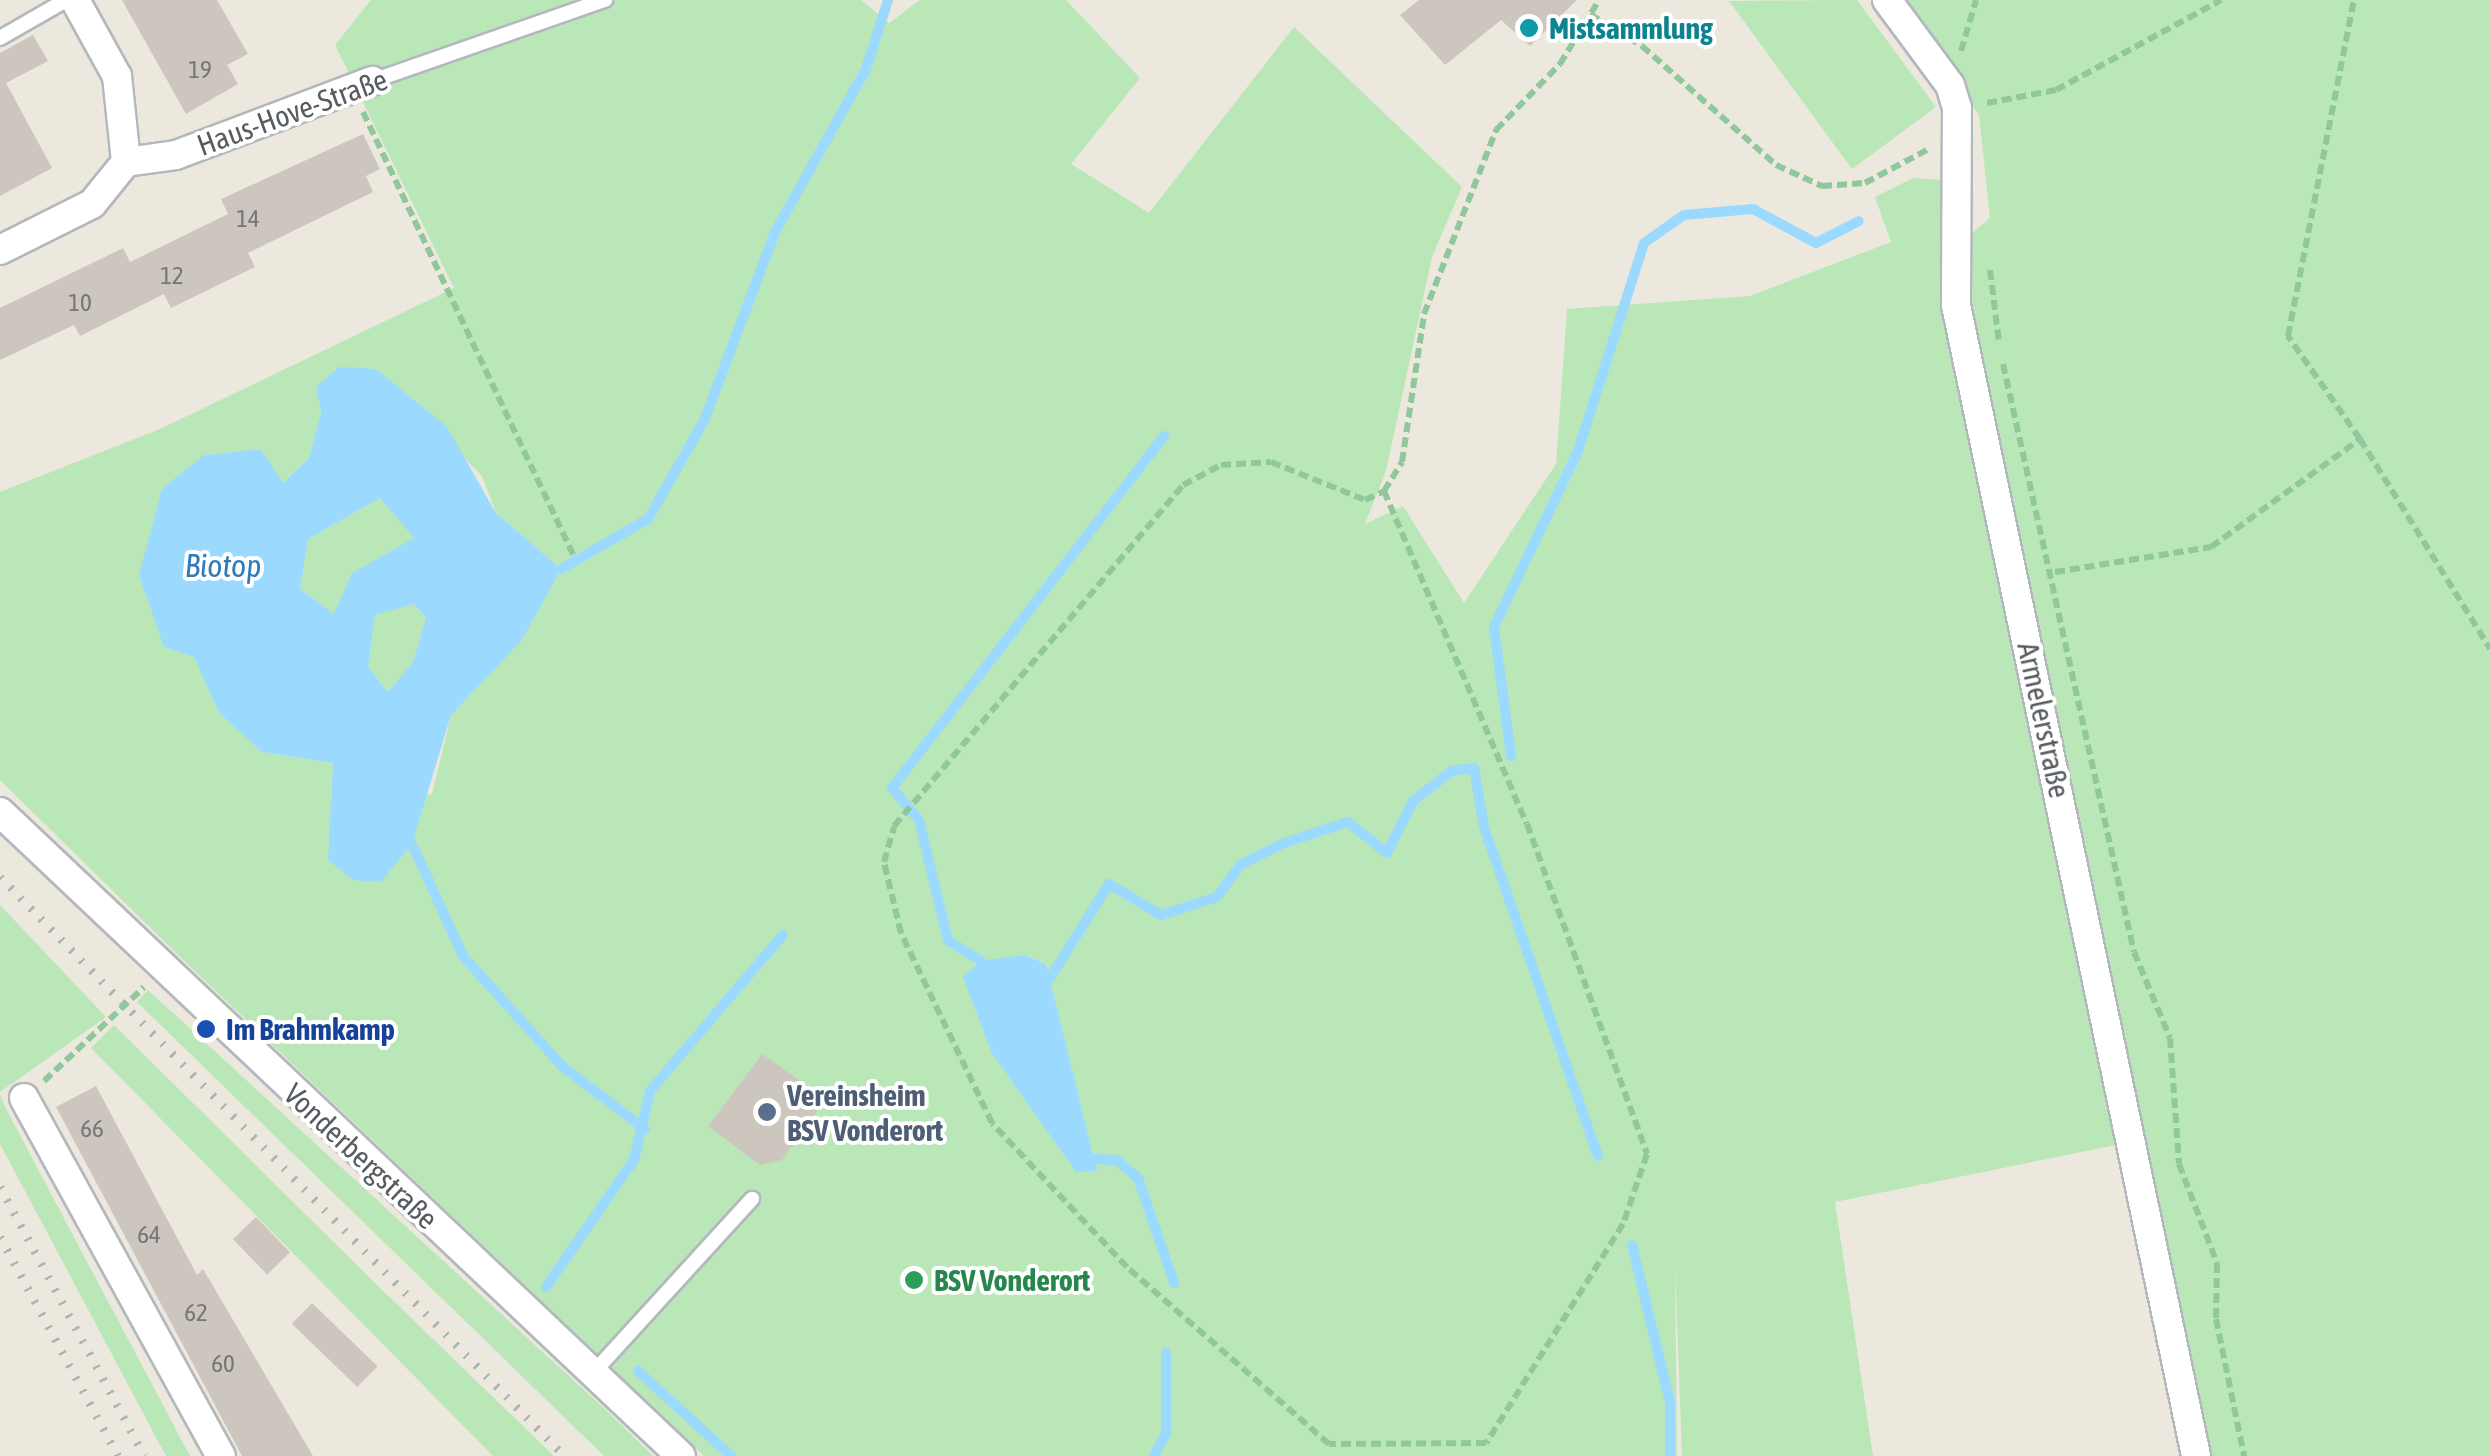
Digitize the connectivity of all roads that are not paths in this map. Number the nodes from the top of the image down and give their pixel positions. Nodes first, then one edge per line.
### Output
1 (66, 0) edge
2 (74, 0) edge
3 (605, 0) edge
4 (1887, 0) edge
5 (0, 38) edge
6 (363, 85) joint
7 (126, 162) junction
8 (0, 250) edge
9 (0, 812) edge
10 (24, 1098) road end
11 (752, 1200) dead end
12 (593, 1373) junction
13 (221, 1456) edge
14 (681, 1456) edge
15 (2196, 1456) edge

1 - 5 lane
2 - 7 street
3 - 6 lane, Haus-Hove-Straße
4 - 15 street, Armelerstraße
6 - 7 street, Haus-Hove-Straße
7 - 8 street
9 - 12 street, Vonderbergstraße
10 - 13 street
11 - 12 lane
12 - 14 street, Vonderbergstraße

